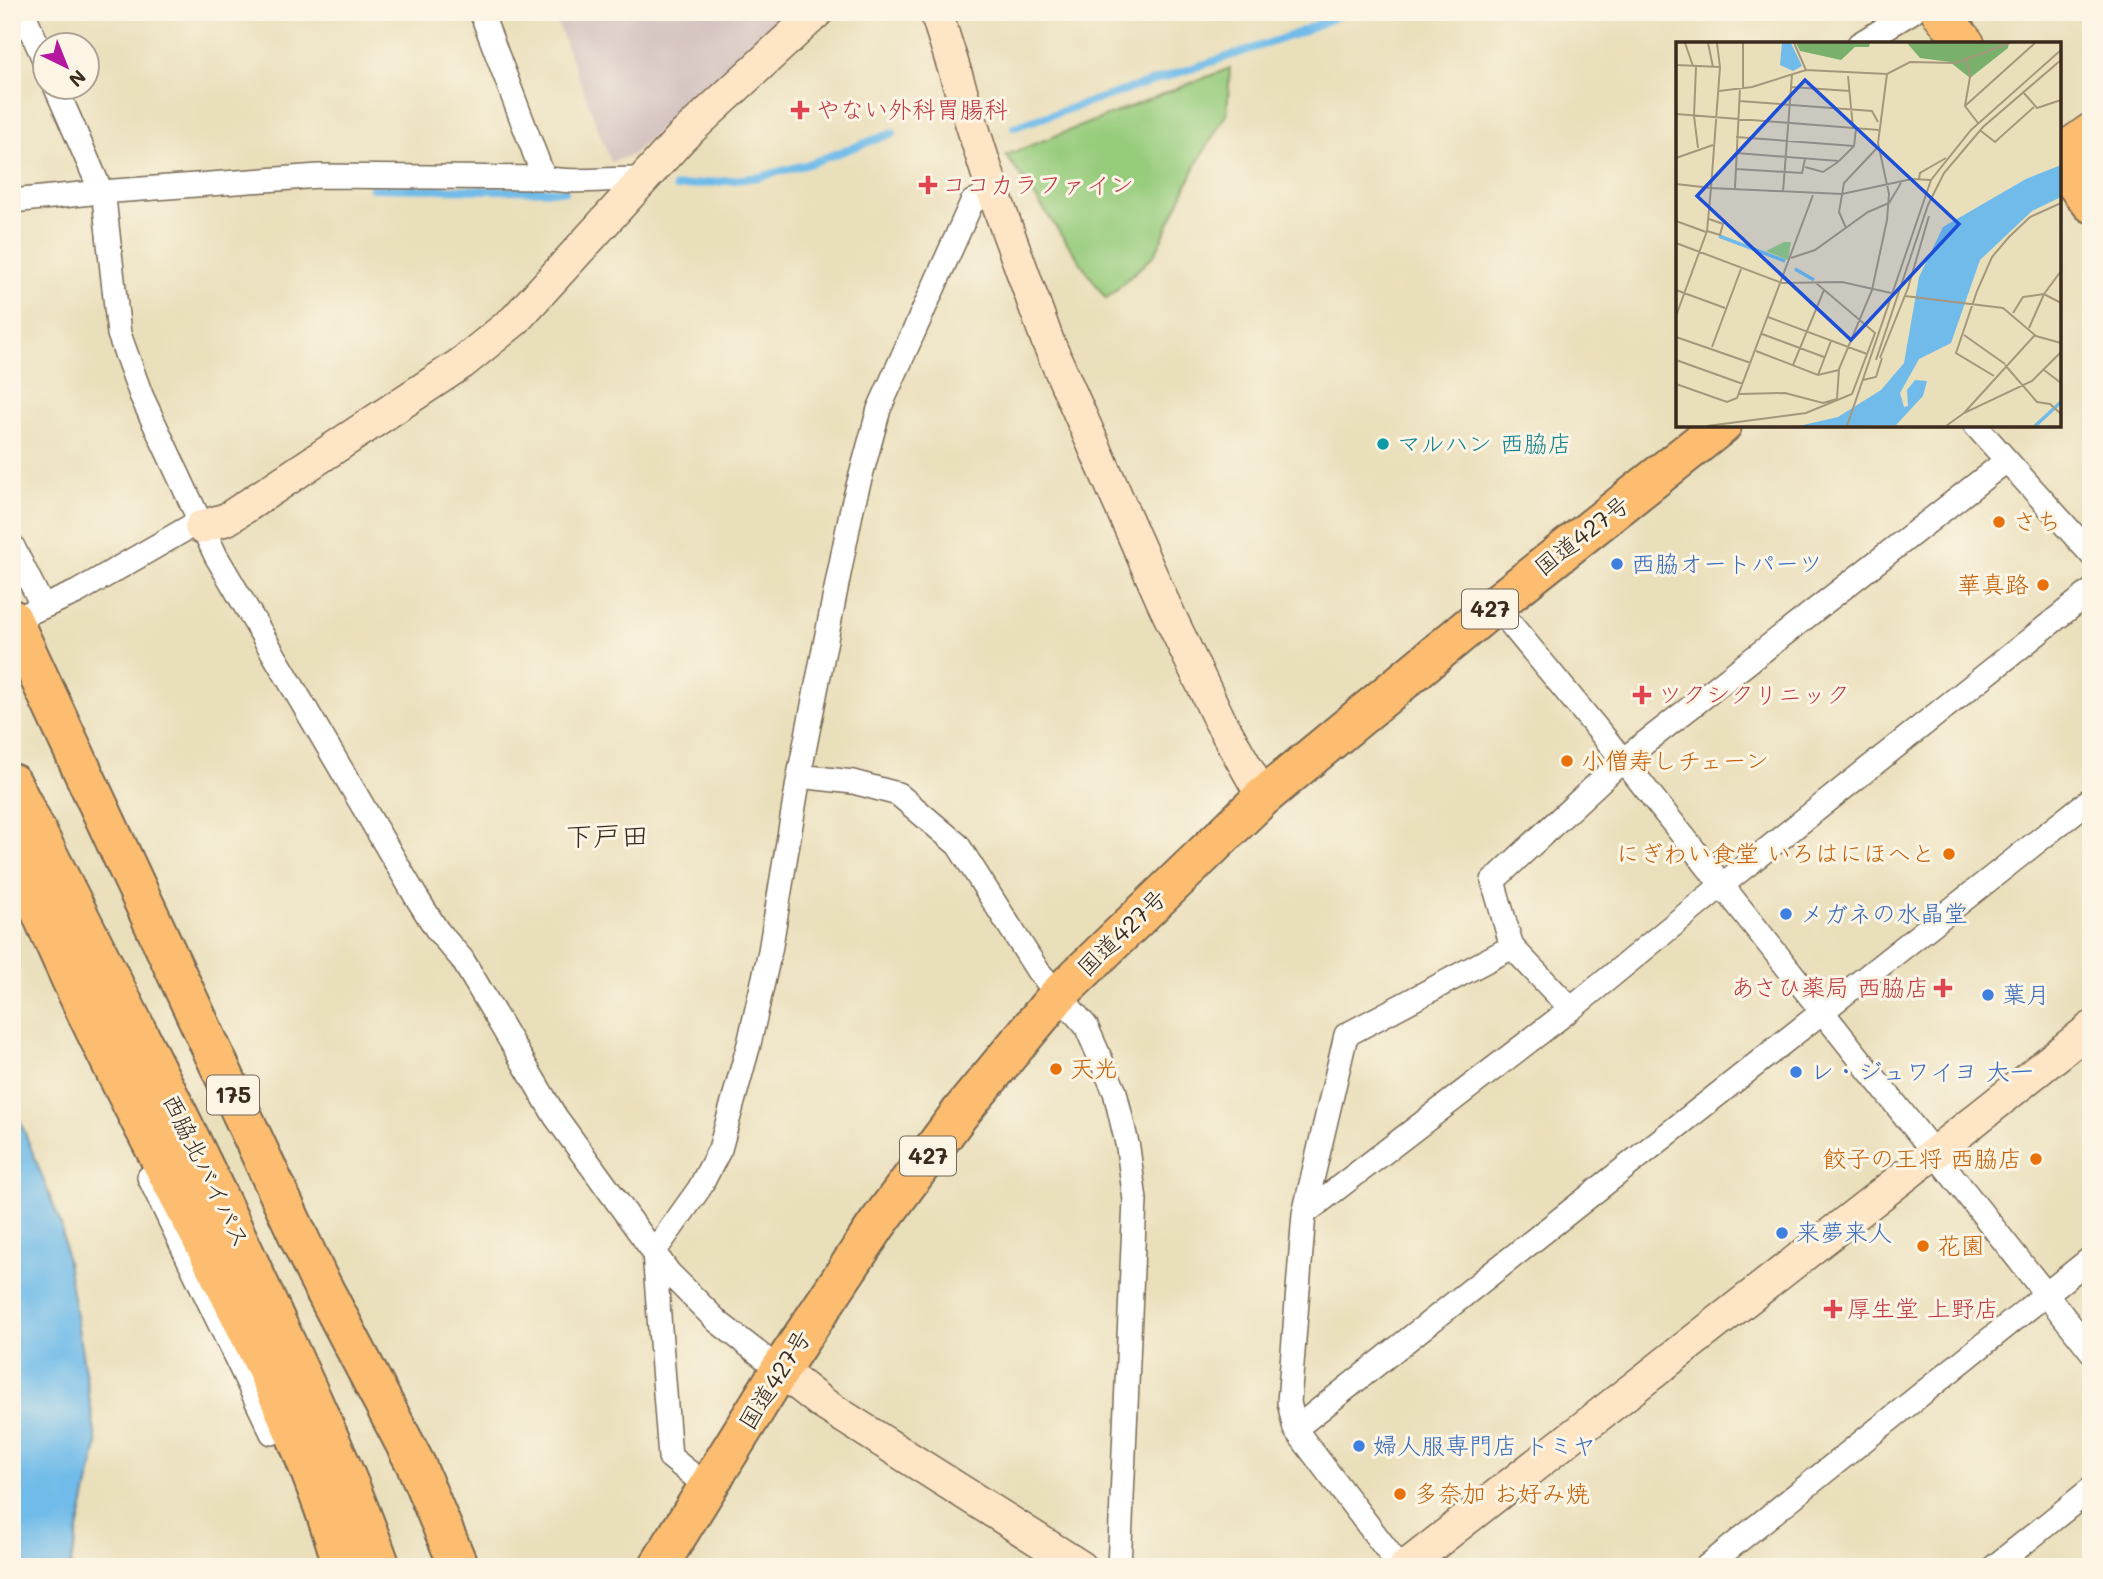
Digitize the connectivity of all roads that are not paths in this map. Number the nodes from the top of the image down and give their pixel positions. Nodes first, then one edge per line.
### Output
1 (23, 12) edge
2 (481, 12) edge
3 (817, 12) edge
4 (936, 12) edge
5 (1913, 12) edge
6 (1940, 12) edge
7 (32, 32) edge
8 (1862, 42) edge
9 (1964, 42) edge
10 (62, 102) edge
11 (2091, 132) edge
12 (2061, 154) edge
13 (2061, 166) edge
14 (544, 178) junction
15 (643, 179) junction
16 (993, 191) junction
17 (103, 199) junction
18 (12, 201) edge
19 (2091, 203) edge
20 (1719, 427) edge
21 (1977, 427) edge
22 (2006, 461) junction
23 (201, 527) junction
24 (12, 545) edge
25 (2091, 554) edge
26 (2091, 591) edge
27 (1495, 605) junction
28 (22, 615) edge
29 (20, 661) edge
30 (1623, 760) junction
31 (799, 776) junction
32 (12, 783) edge
33 (1263, 797) junction
34 (2091, 799) edge
35 (12, 827) edge
36 (12, 847) edge
37 (1722, 885) junction
38 (12, 893) edge
39 (1512, 947) junction
40 (1058, 995) junction
41 (1571, 1009) junction
42 (1822, 1012) junction
43 (2091, 1028) edge
44 (1934, 1153) junction
45 (1304, 1214) junction
46 (654, 1252) junction
47 (2091, 1258) edge
48 (2045, 1295) junction
49 (2091, 1351) edge
50 (780, 1370) junction
51 (1295, 1429) junction
52 (272, 1433) dead end
53 (709, 1488) junction
54 (2091, 1489) edge
55 (341, 1560) edge
56 (1417, 1563) edge
57 (381, 1567) edge
58 (459, 1567) edge
59 (658, 1567) edge
60 (1081, 1567) edge
61 (1119, 1567) edge
62 (1706, 1567) edge
63 (1994, 1567) edge

1 - 7 street
2 - 14 street
3 - 15 street
4 - 16 street
5 - 8 street
6 - 9 main road
10 - 17 street
11 - 12 main road
13 - 19 highway
14 - 15 street
14 - 17 street
15 - 23 street
16 - 31 street
16 - 33 street
17 - 18 street
17 - 23 street
20 - 27 highway, 国道427号 / 427
21 - 22 street
22 - 25 street
22 - 30 street
23 - 28 street
23 - 46 street
24 - 28 street
26 - 37 street
27 - 30 street
27 - 33 highway, 国道427号 / 427
28 - 29 highway, 175
29 - 58 highway, 175
30 - 37 street
30 - 39 street
31 - 40 street
31 - 46 street
32 - 57 highway, 西脇北バイパス / 175
33 - 40 highway, 国道427号 / 427
34 - 42 street
35 - 55 street
36 - 55 highway
37 - 41 street
37 - 42 street
38 - 52 street
39 - 41 street
39 - 45 street
40 - 50 highway, 国道427号 / 427
40 - 61 street
41 - 45 street
42 - 44 street
42 - 51 street
43 - 44 street
44 - 48 street
44 - 56 street
45 - 51 street
46 - 50 street
46 - 53 street
47 - 48 street
48 - 49 street
48 - 62 street
50 - 53 highway, 国道427号 / 427
50 - 60 street
51 - 56 street
53 - 59 highway, 国道427号 / 427
54 - 63 street

